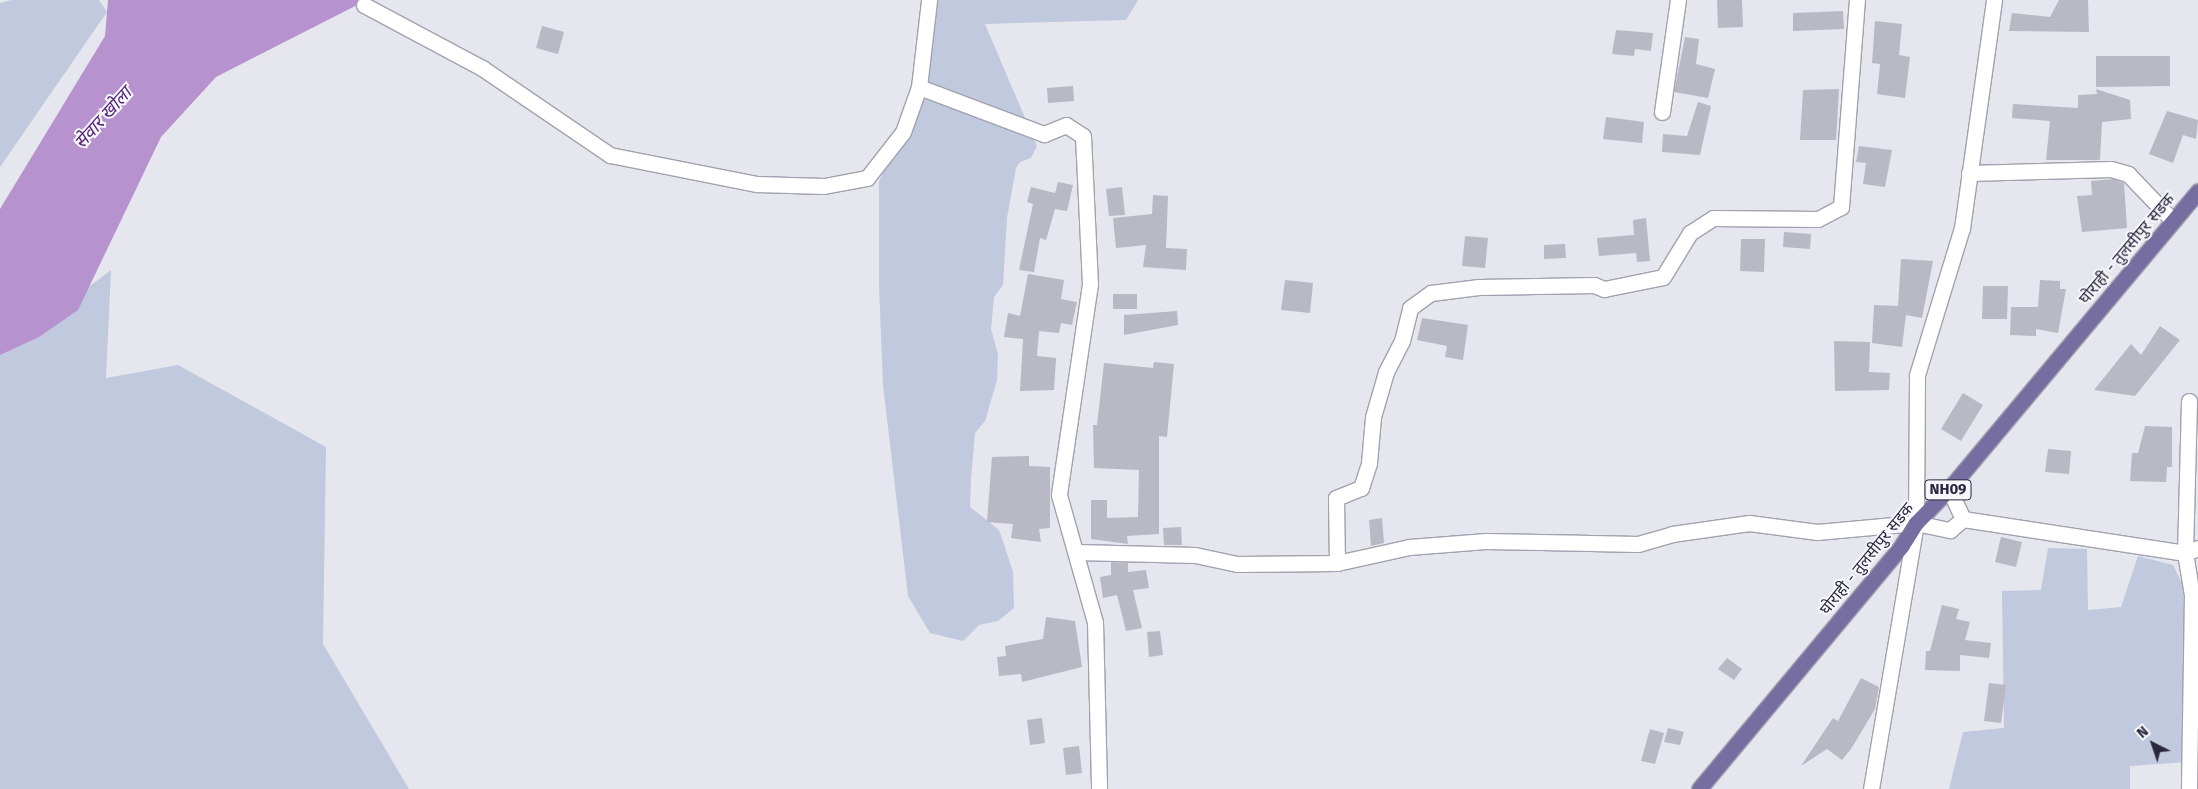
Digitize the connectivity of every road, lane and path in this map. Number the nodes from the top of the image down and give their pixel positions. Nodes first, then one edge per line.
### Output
1 (929, 0) edge
2 (1678, 0) edge
3 (1856, 0) edge
4 (1994, 0) edge
5 (364, 5) dead end
6 (919, 87) junction
7 (1662, 112) dead end
8 (1969, 173) junction
9 (2198, 191) edge
10 (2173, 221) junction
11 (2188, 401) dead end
12 (1949, 489) junction
13 (1963, 519) junction
14 (1916, 523) junction
15 (2192, 551) edge
16 (1077, 552) junction
17 (1337, 563) junction
18 (1099, 789) edge
19 (1699, 789) edge
20 (1871, 789) edge
21 (2190, 789) edge

1 - 6 street
2 - 7 street
3 - 17 street
4 - 8 street
5 - 6 street
6 - 16 street
8 - 10 street
8 - 14 street
9 - 10 main road, घोराही - तुलसीपुर सडक / NH09
10 - 12 main road, घोराही - तुलसीपुर सडक / NH09
11 - 15 street
12 - 13 street
12 - 14 main road, घोराही - तुलसीपुर सडक / NH09
13 - 14 street
13 - 15 street
14 - 17 street
14 - 19 main road, घोराही - तुलसीपुर सडक / NH09
14 - 20 street
15 - 21 street
16 - 17 street
16 - 18 street

